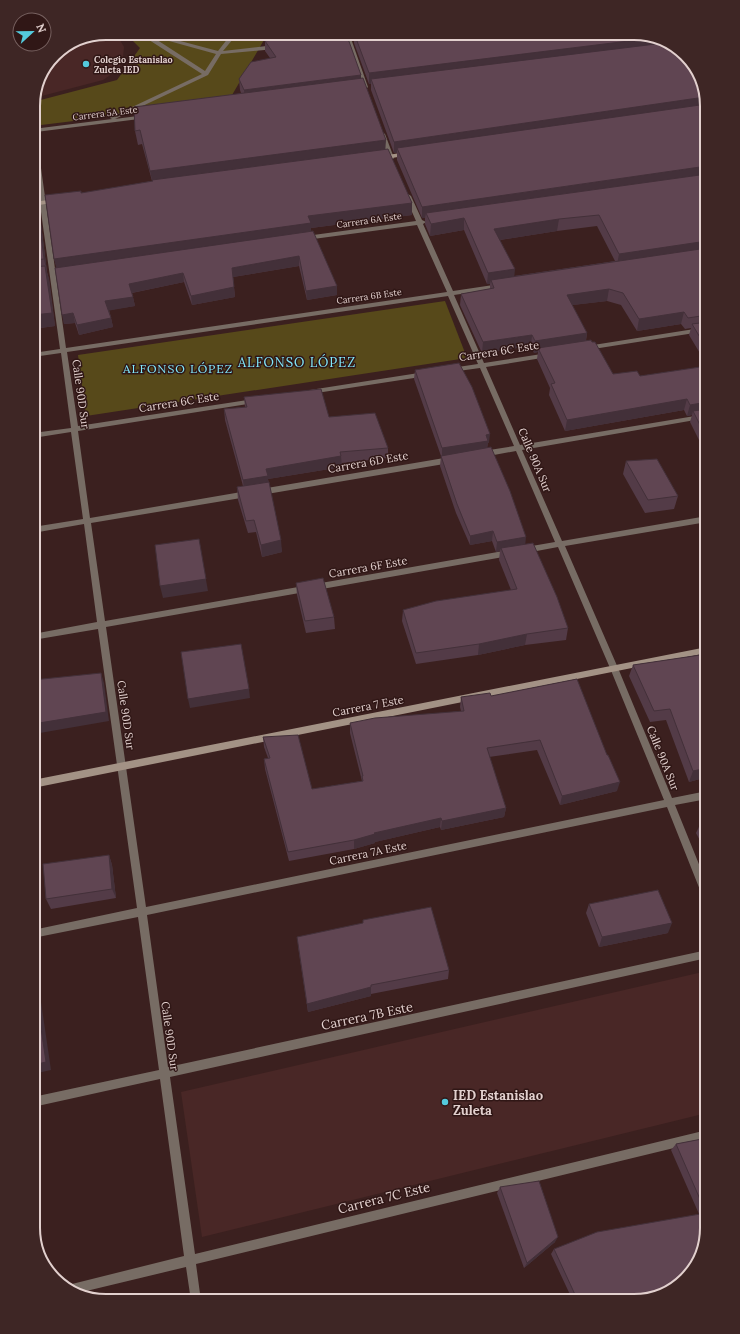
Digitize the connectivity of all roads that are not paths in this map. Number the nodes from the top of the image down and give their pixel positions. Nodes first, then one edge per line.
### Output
1 (154, 40) edge
2 (170, 40) edge
3 (230, 40) edge
4 (348, 40) edge
5 (280, 46) edge
6 (219, 53) junction
7 (206, 74) junction
8 (373, 87) edge
9 (365, 88) junction
10 (357, 89) edge
11 (368, 95) edge
12 (152, 116) edge
13 (105, 122) junction
14 (380, 129) edge
15 (40, 131) edge
16 (414, 153) edge
17 (375, 159) edge
18 (392, 160) junction
19 (40, 181) edge
20 (404, 186) edge
21 (59, 200) edge
22 (43, 202) junction
23 (40, 203) edge
24 (424, 222) junction
25 (303, 239) edge
26 (505, 285) edge
27 (450, 293) junction
28 (700, 330) edge
29 (583, 349) edge
30 (64, 350) junction
31 (40, 354) edge
32 (552, 354) edge
33 (482, 365) junction
34 (443, 371) edge
35 (435, 372) edge
36 (303, 393) edge
37 (264, 400) edge
38 (700, 417) edge
39 (75, 429) junction
40 (40, 435) edge
41 (518, 448) junction
42 (479, 455) edge
43 (455, 459) edge
44 (700, 520) edge
45 (88, 521) junction
46 (40, 529) edge
47 (560, 545) junction
48 (103, 624) junction
49 (40, 636) edge
50 (700, 651) edge
51 (614, 668) junction
52 (123, 767) junction
53 (40, 783) edge
54 (700, 796) edge
55 (669, 803) junction
56 (700, 878) edge
57 (142, 912) junction
58 (40, 933) edge
59 (700, 956) edge
60 (164, 1074) junction
61 (40, 1101) edge
62 (700, 1137) edge
63 (190, 1260) junction
64 (78, 1288) edge
65 (195, 1294) edge

1 - 7 street
2 - 6 street
3 - 6 street
4 - 9 street
5 - 6 street
6 - 7 street
7 - 13 street
8 - 9 street
9 - 10 street
9 - 11 street
12 - 13 street, Carrera 5A Este
13 - 15 street, Carrera 5A Este
14 - 18 street
16 - 18 street
17 - 18 street
19 - 22 street, Calle 90D Sur
20 - 24 street, Calle 90A Sur
21 - 22 street
22 - 23 street
22 - 30 street, Calle 90D Sur
24 - 25 street, Carrera 6A Este
24 - 27 street, Calle 90A Sur
26 - 27 street, Carrera 6B Este
27 - 30 street, Carrera 6B Este
27 - 33 street, Calle 90A Sur
28 - 29 street
30 - 31 street, Carrera 6B Este
30 - 39 street, Calle 90D Sur
32 - 33 street, Carrera 6C Este
33 - 34 street, Carrera 6C Este
33 - 41 street, Calle 90A Sur
35 - 36 street
37 - 39 street, Carrera 6C Este
38 - 41 street
39 - 40 street, Carrera 6C Este
39 - 45 street, Calle 90D Sur
41 - 42 street
41 - 47 street, Calle 90A Sur
43 - 45 street, Carrera 6D Este
44 - 47 street, Carrera 6F Este
45 - 46 street, Carrera 6D Este
45 - 48 street, Calle 90D Sur
47 - 48 street, Carrera 6F Este
47 - 51 street, Calle 90A Sur
48 - 49 street, Carrera 6F Este
48 - 52 street, Calle 90D Sur
50 - 51 street, Carrera 7 Este
51 - 52 street, Carrera 7 Este
51 - 55 street, Calle 90A Sur
52 - 53 street, Carrera 7 Este
52 - 57 street, Calle 90D Sur
54 - 55 street, Carrera 7A Este
55 - 56 street, Calle 90A Sur
55 - 57 street, Carrera 7A Este
57 - 58 street, Carrera 7A Este
57 - 60 street, Calle 90D Sur
59 - 60 street, Carrera 7B Este
60 - 61 street, Carrera 7B Este
60 - 63 street, Calle 90D Sur
62 - 63 street, Carrera 7C Este
63 - 64 street, Carrera 7C Este
63 - 65 street, Calle 90D Sur

